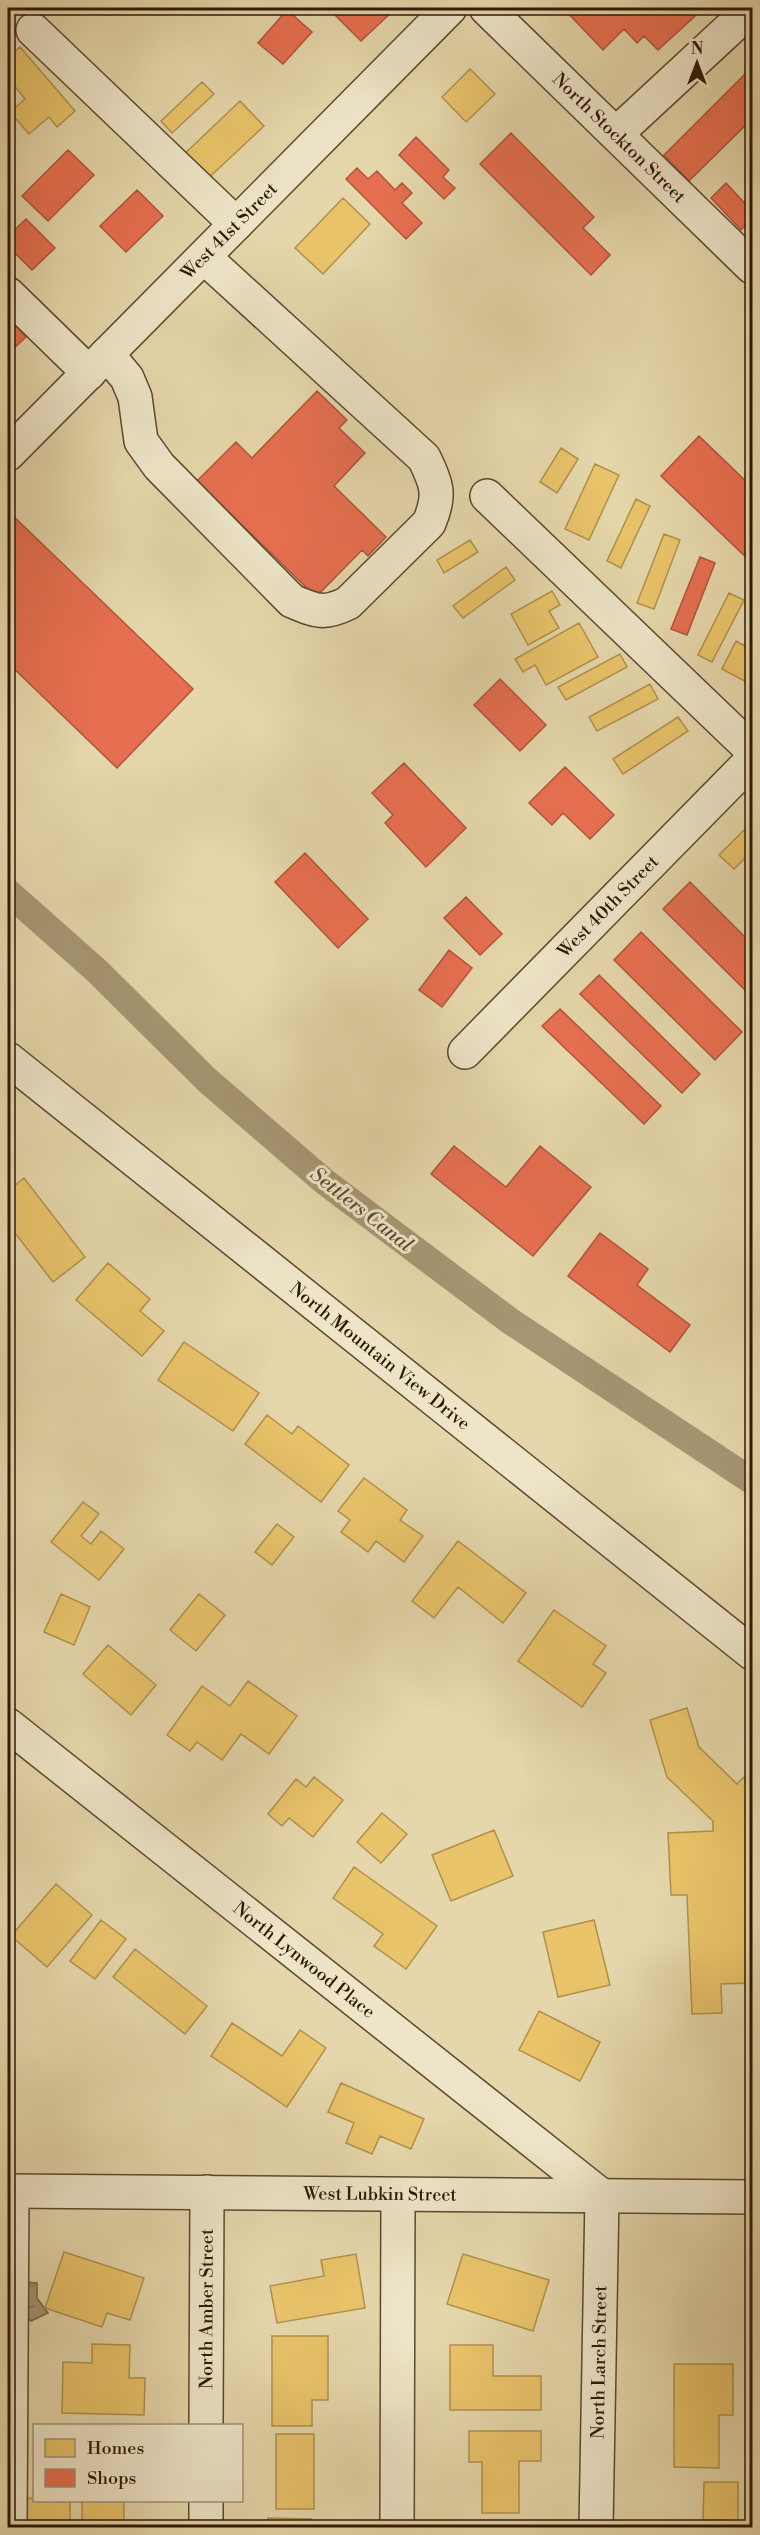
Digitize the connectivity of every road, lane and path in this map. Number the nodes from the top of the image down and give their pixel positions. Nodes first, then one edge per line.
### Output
1 (450, 8) edge
2 (486, 8) edge
3 (752, 8) edge
4 (33, 30) dead end
5 (616, 134) junction
6 (236, 224) junction
7 (204, 257) junction
8 (753, 267) edge
9 (8, 294) edge
10 (98, 364) junction
11 (8, 454) edge
12 (487, 496) dead end
13 (753, 750) edge
14 (753, 760) edge
15 (465, 1052) dead end
16 (8, 1059) edge
17 (753, 1653) edge
18 (8, 1725) edge
19 (10, 2191) edge
20 (207, 2192) junction
21 (398, 2195) junction
22 (602, 2196) junction
23 (753, 2197) edge
24 (206, 2424) edge
25 (206, 2502) edge
26 (10, 2528) edge
27 (206, 2528) edge
28 (397, 2528) edge
29 (596, 2528) edge

1 - 6 street, West 41st Street
2 - 5 street, North Stockton Street
3 - 5 street
4 - 6 street
5 - 8 street, North Stockton Street
6 - 7 street, West 41st Street
7 - 10 street, West 41st Street
7 - 10 street
9 - 10 street
10 - 11 street, West 41st Street
12 - 13 street
14 - 15 street, West 40th Street
16 - 17 street, North Mountain View Drive
18 - 22 street, North Lynwood Place
19 - 20 street, West Lubkin Street
19 - 26 street
20 - 21 street, West Lubkin Street
20 - 24 street, North Amber Street
21 - 22 street, West Lubkin Street
21 - 28 street
22 - 23 street, West Lubkin Street
22 - 29 street, North Larch Street
25 - 27 street

